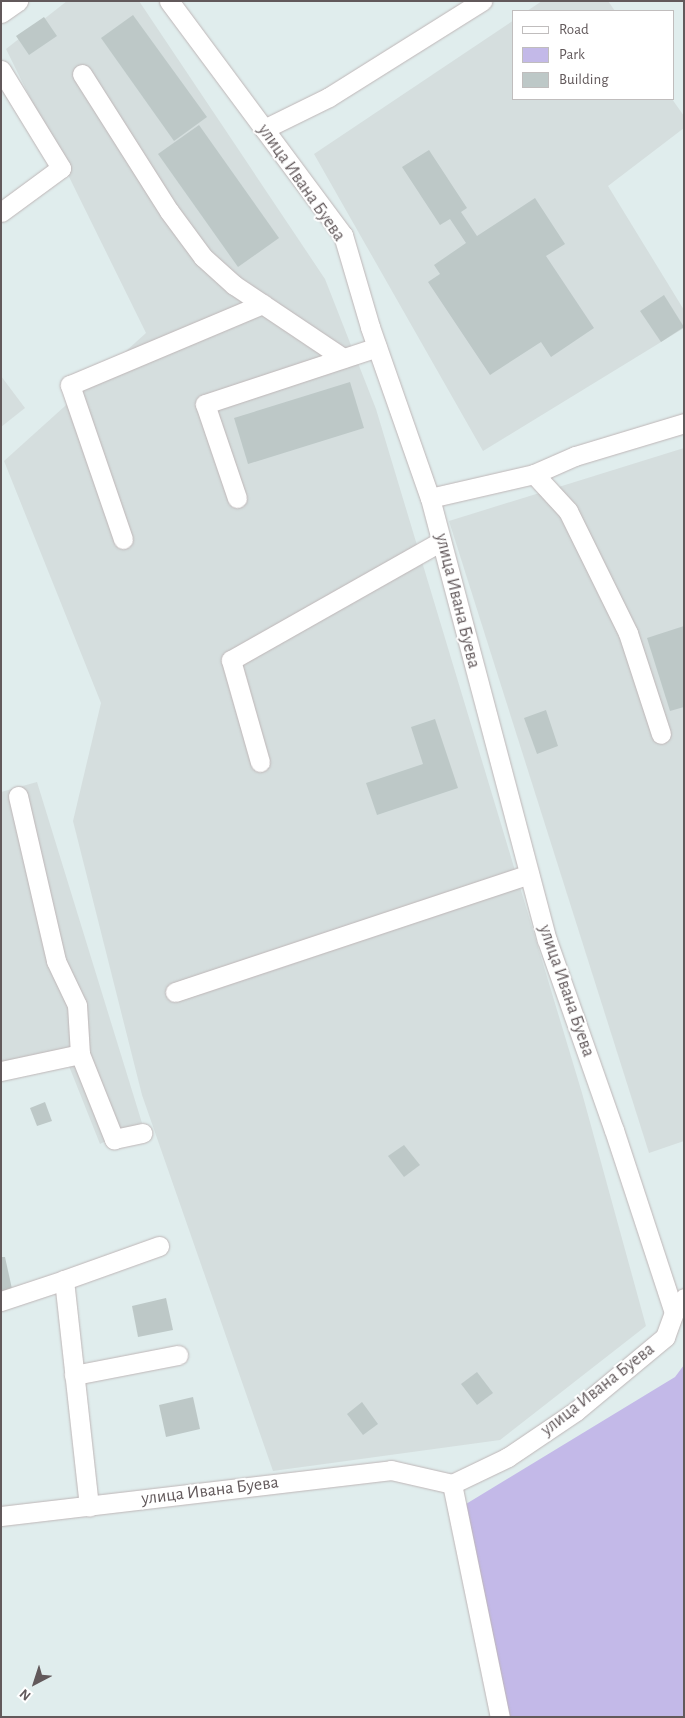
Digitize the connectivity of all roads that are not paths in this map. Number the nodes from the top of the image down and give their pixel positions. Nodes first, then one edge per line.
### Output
1 (18, 1) edge
2 (169, 1) edge
3 (482, 1) edge
4 (1, 13) edge
5 (1, 70) edge
6 (82, 74) dead end
7 (264, 129) junction
8 (1, 212) edge
9 (263, 304) junction
10 (377, 347) junction
11 (343, 358) junction
12 (684, 423) edge
13 (534, 474) junction
14 (237, 498) dead end
15 (430, 498) junction
16 (123, 539) dead end
17 (441, 541) junction
18 (662, 734) dead end
19 (260, 762) dead end
20 (18, 796) dead end
21 (529, 874) junction
22 (175, 992) dead end
23 (80, 1054) junction
24 (1, 1071) edge
25 (142, 1133) dead end
26 (159, 1246) dead end
27 (64, 1280) junction
28 (1, 1301) edge
29 (679, 1305) edge
30 (178, 1355) dead end
31 (74, 1375) junction
32 (452, 1484) junction
33 (89, 1507) junction
34 (1, 1516) edge
35 (500, 1717) edge

1 - 4 street
2 - 7 street, улица Ивана Буева
3 - 7 street
5 - 8 street
6 - 9 street
7 - 10 street, улица Ивана Буева
9 - 11 street
9 - 16 street
10 - 11 street
10 - 15 street, улица Ивана Буева
11 - 14 street
12 - 13 street
13 - 15 street
13 - 18 street
15 - 17 street, улица Ивана Буева
17 - 19 street
17 - 21 street, улица Ивана Буева
20 - 23 street
21 - 22 street
21 - 29 street, улица Ивана Буева
23 - 24 street
23 - 25 street
26 - 27 street
27 - 28 street
27 - 31 street
29 - 32 street, улица Ивана Буева
30 - 31 street
31 - 33 street
32 - 33 street, улица Ивана Буева
32 - 35 street
33 - 34 street, улица Ивана Буева

